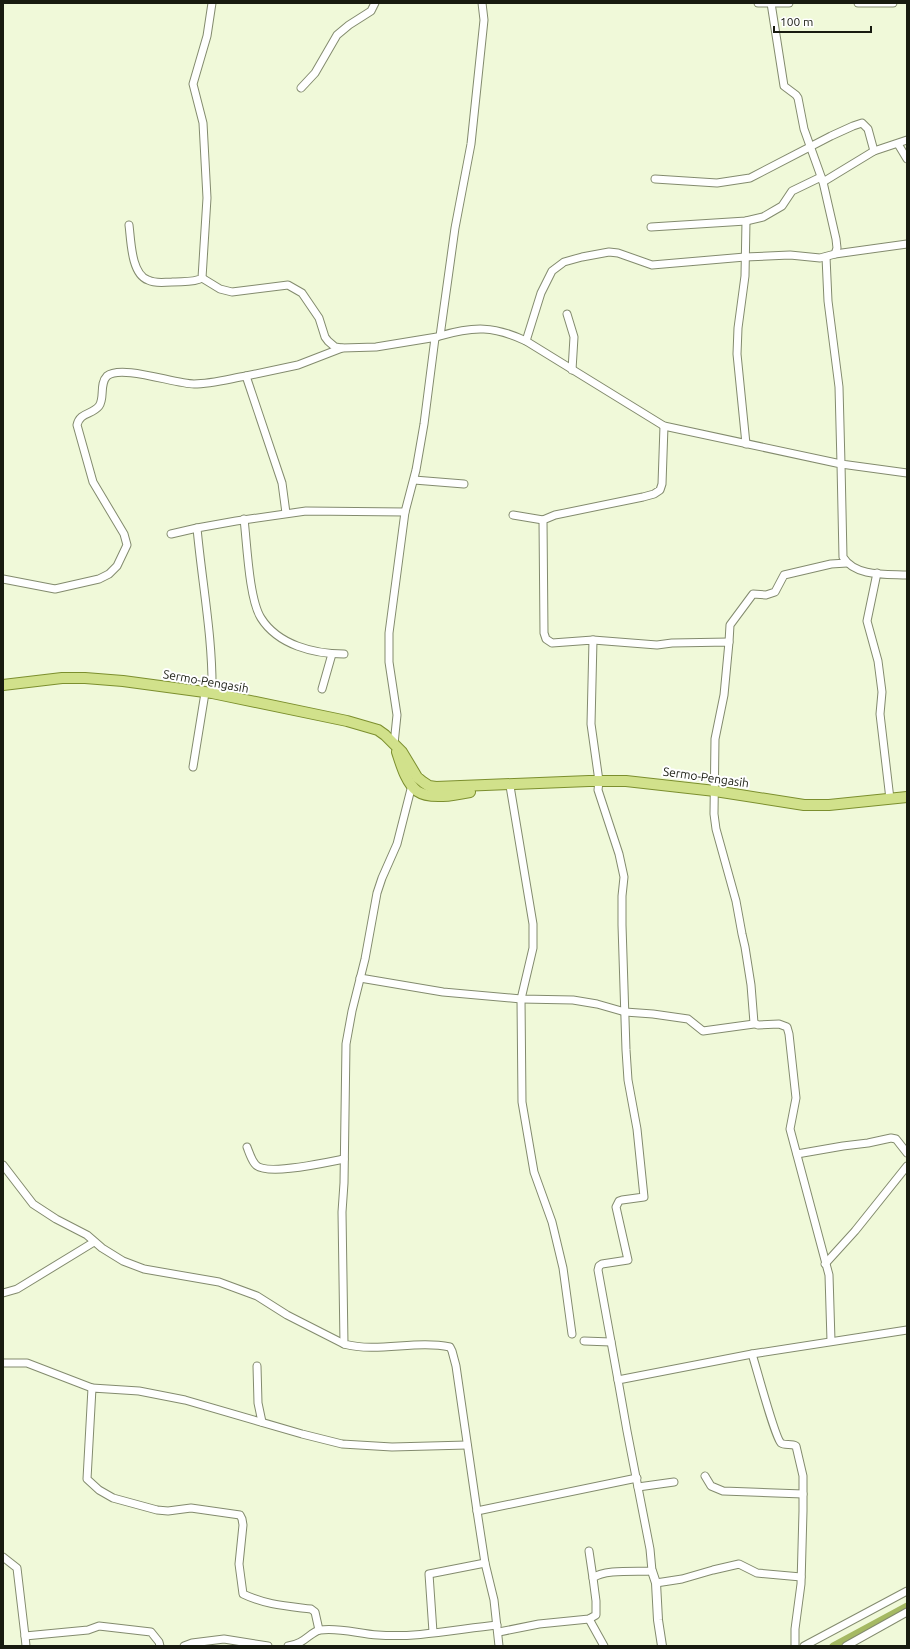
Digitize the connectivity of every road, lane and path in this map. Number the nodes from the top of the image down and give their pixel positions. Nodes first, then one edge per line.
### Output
1 (212, 3) edge
2 (374, 3) edge
3 (482, 3) edge
4 (759, 3) edge
5 (789, 3) edge
6 (858, 3) edge
7 (893, 3) edge
8 (771, 4) edge
9 (300, 88) dead end
10 (907, 140) edge
11 (898, 144) junction
12 (810, 147) junction
13 (874, 151) junction
14 (907, 158) edge
15 (655, 179) dead end
16 (822, 180) junction
17 (746, 221) junction
18 (129, 225) dead end
19 (651, 227) dead end
20 (907, 244) edge
21 (835, 254) junction
22 (745, 257) junction
23 (826, 257) junction
24 (202, 278) junction
25 (567, 314) dead end
26 (438, 337) junction
27 (526, 340) junction
28 (342, 348) junction
29 (572, 370) junction
30 (246, 376) junction
31 (664, 426) junction
32 (746, 444) junction
33 (842, 464) junction
34 (907, 473) edge
35 (414, 480) junction
36 (464, 484) dead end
37 (405, 512) junction
38 (286, 513) junction
39 (513, 515) dead end
40 (244, 519) junction
41 (543, 520) junction
42 (197, 528) junction
43 (171, 534) dead end
44 (847, 563) junction
45 (877, 573) junction
46 (907, 575) edge
47 (3, 579) edge
48 (593, 640) junction
49 (729, 642) junction
50 (332, 654) junction
51 (344, 654) dead end
52 (3, 685) edge
53 (322, 688) dead end
54 (208, 693) junction
55 (394, 745) junction
56 (193, 767) dead end
57 (599, 781) junction
58 (412, 785) junction
59 (506, 786) junction
60 (715, 791) junction
61 (907, 797) edge
62 (890, 799) junction
63 (360, 978) junction
64 (521, 999) junction
65 (625, 1012) junction
66 (754, 1024) junction
67 (247, 1147) dead end
68 (907, 1153) edge
69 (797, 1154) junction
70 (344, 1159) junction
71 (3, 1165) edge
72 (907, 1166) edge
73 (94, 1242) junction
74 (825, 1264) junction
75 (3, 1294) edge
76 (907, 1330) edge
77 (572, 1334) dead end
78 (584, 1340) dead end
79 (831, 1341) junction
80 (611, 1342) junction
81 (344, 1344) junction
82 (752, 1354) junction
83 (3, 1363) edge
84 (258, 1366) dead end
85 (618, 1380) junction
86 (92, 1388) junction
87 (262, 1422) junction
88 (467, 1445) junction
89 (705, 1476) dead end
90 (637, 1478) junction
91 (674, 1482) dead end
92 (638, 1487) junction
93 (803, 1494) junction
94 (477, 1511) junction
95 (589, 1551) dead end
96 (3, 1557) edge
97 (485, 1563) junction
98 (652, 1571) junction
99 (801, 1577) junction
100 (593, 1578) junction
101 (656, 1583) junction
102 (906, 1593) edge
103 (907, 1612) edge
104 (589, 1619) junction
105 (498, 1628) junction
106 (319, 1630) junction
107 (433, 1632) junction
108 (25, 1636) junction
109 (192, 1645) edge
110 (26, 1646) edge
111 (160, 1646) edge
112 (184, 1646) edge
113 (268, 1646) edge
114 (288, 1646) edge
115 (499, 1646) edge
116 (604, 1646) edge
117 (662, 1646) edge
118 (795, 1646) edge
119 (804, 1646) edge
120 (846, 1646) edge

1 - 24 street
2 - 9 street
3 - 26 street
4 - 8 street
5 - 8 street
6 - 7 street
8 - 12 street
10 - 11 street
11 - 13 street
11 - 14 street
12 - 13 street
12 - 15 street
12 - 16 street
13 - 16 street
16 - 17 street
16 - 21 street
17 - 19 street
17 - 22 street
18 - 24 street
20 - 21 street
21 - 23 street
22 - 23 street
22 - 27 street
22 - 32 street
23 - 33 street
24 - 28 street
25 - 29 street
26 - 27 street
26 - 28 street
26 - 35 street
27 - 29 street
28 - 30 street
29 - 31 street
30 - 38 street
30 - 47 street
31 - 32 street
31 - 41 street
32 - 33 street
33 - 34 street
33 - 44 street
35 - 36 street
35 - 37 street
37 - 38 street
37 - 55 street
38 - 40 street
39 - 41 street
40 - 42 street
40 - 50 street
41 - 48 street
42 - 43 street
42 - 54 street
44 - 45 street
44 - 49 street
45 - 46 street
45 - 62 street
48 - 49 street
48 - 57 street
49 - 60 street
50 - 51 street
50 - 53 street
52 - 54 main road, Sermo-Pengasih
54 - 55 main road, Sermo-Pengasih
54 - 56 street
55 - 58 main road, Sermo-Pengasih
55 - 59 main road, Sermo-Pengasih
57 - 59 main road, Sermo-Pengasih
57 - 60 main road, Sermo-Pengasih
57 - 65 street
58 - 59 main road, Sermo-Pengasih
58 - 63 street
59 - 64 street
60 - 62 main road, Sermo-Pengasih
60 - 66 street
61 - 62 main road, Sermo-Pengasih
63 - 64 street
63 - 70 street
64 - 65 street
64 - 77 street
65 - 66 street
65 - 80 street
66 - 69 street
67 - 70 street
68 - 69 street
69 - 74 street
70 - 81 street
71 - 73 street
72 - 74 street
73 - 75 street
73 - 81 street
74 - 79 street
76 - 79 street
78 - 80 street
79 - 82 street
80 - 85 street
81 - 88 street
82 - 85 street
82 - 93 street
83 - 86 street
84 - 87 street
85 - 90 street
86 - 87 street
86 - 106 street
87 - 88 street
88 - 94 street
89 - 93 street
90 - 92 street
90 - 94 street
91 - 92 street
92 - 98 street
93 - 99 street
94 - 97 street
95 - 100 street
96 - 108 street
97 - 105 street
97 - 107 street
98 - 100 street
98 - 101 street
99 - 101 street
99 - 118 street
100 - 104 street
101 - 117 street
102 - 119 street
103 - 120 street
104 - 105 street
104 - 116 street
105 - 107 street
105 - 115 street
106 - 107 street
106 - 114 street
108 - 110 street
108 - 111 street
109 - 112 street
109 - 113 street

